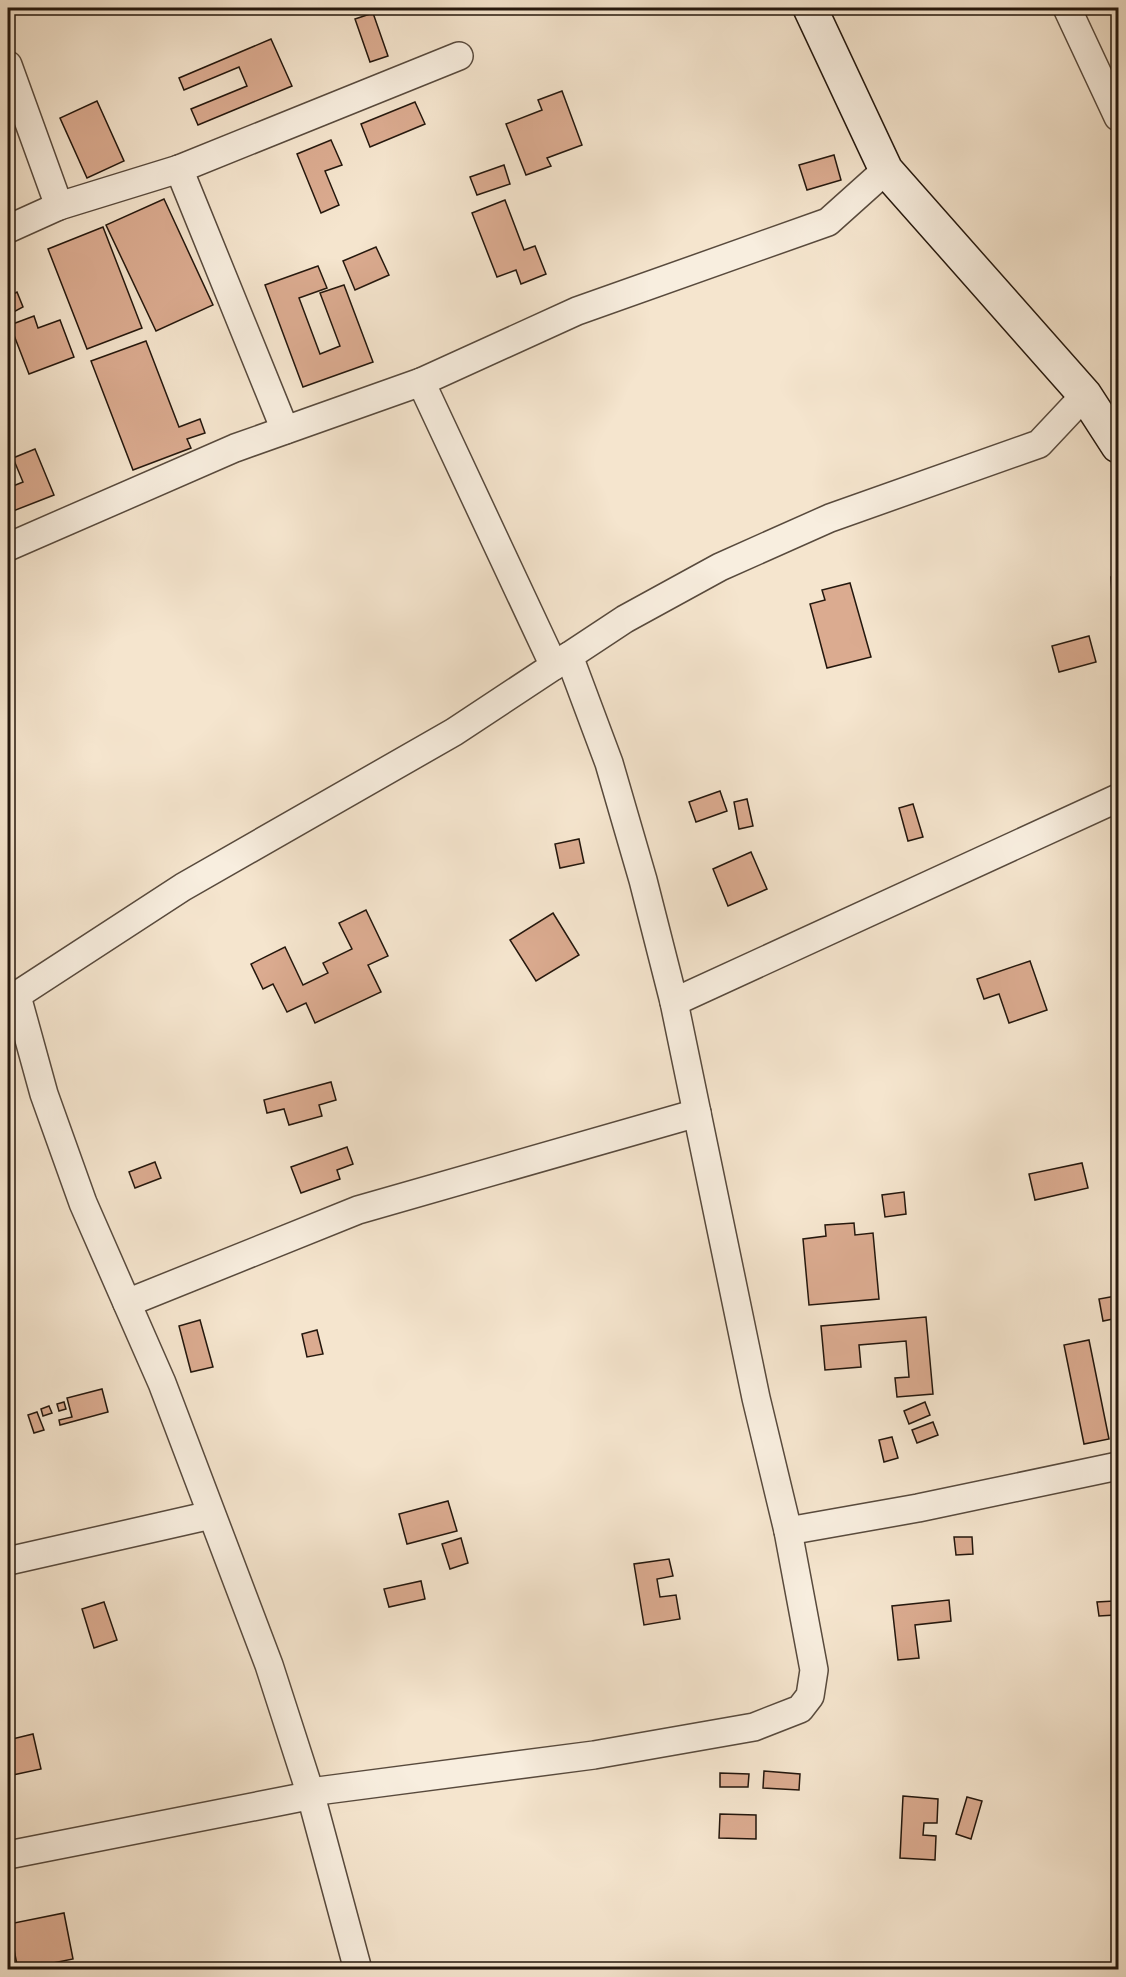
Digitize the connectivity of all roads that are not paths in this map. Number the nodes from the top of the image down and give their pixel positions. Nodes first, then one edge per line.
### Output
1 (810, 8) edge
2 (1066, 8) edge
3 (459, 56) dead end
4 (8, 65) edge
5 (1119, 117) edge
6 (179, 169) junction
7 (886, 170) junction
8 (59, 206) junction
9 (8, 229) edge
10 (421, 382) junction
11 (1085, 395) junction
12 (285, 430) junction
13 (1119, 446) edge
14 (8, 548) edge
15 (561, 661) junction
16 (1119, 798) edge
17 (12, 998) edge
18 (674, 1002) junction
19 (698, 1113) junction
20 (127, 1303) junction
21 (1119, 1466) edge
22 (211, 1515) junction
23 (788, 1531) junction
24 (8, 1561) edge
25 (310, 1792) junction
26 (8, 1855) edge
27 (358, 1970) edge

1 - 7 street
2 - 5 street
3 - 6 street
4 - 8 street
6 - 8 street
6 - 12 street
7 - 10 street
7 - 11 street
8 - 9 street
10 - 12 street
10 - 15 street
11 - 13 street
11 - 15 street
12 - 14 street
15 - 17 street
15 - 18 street
16 - 18 street
17 - 20 street
18 - 19 street
19 - 20 street
19 - 23 street
20 - 22 street
21 - 23 street
22 - 24 street
22 - 25 street
23 - 25 street
25 - 26 street
25 - 27 street

